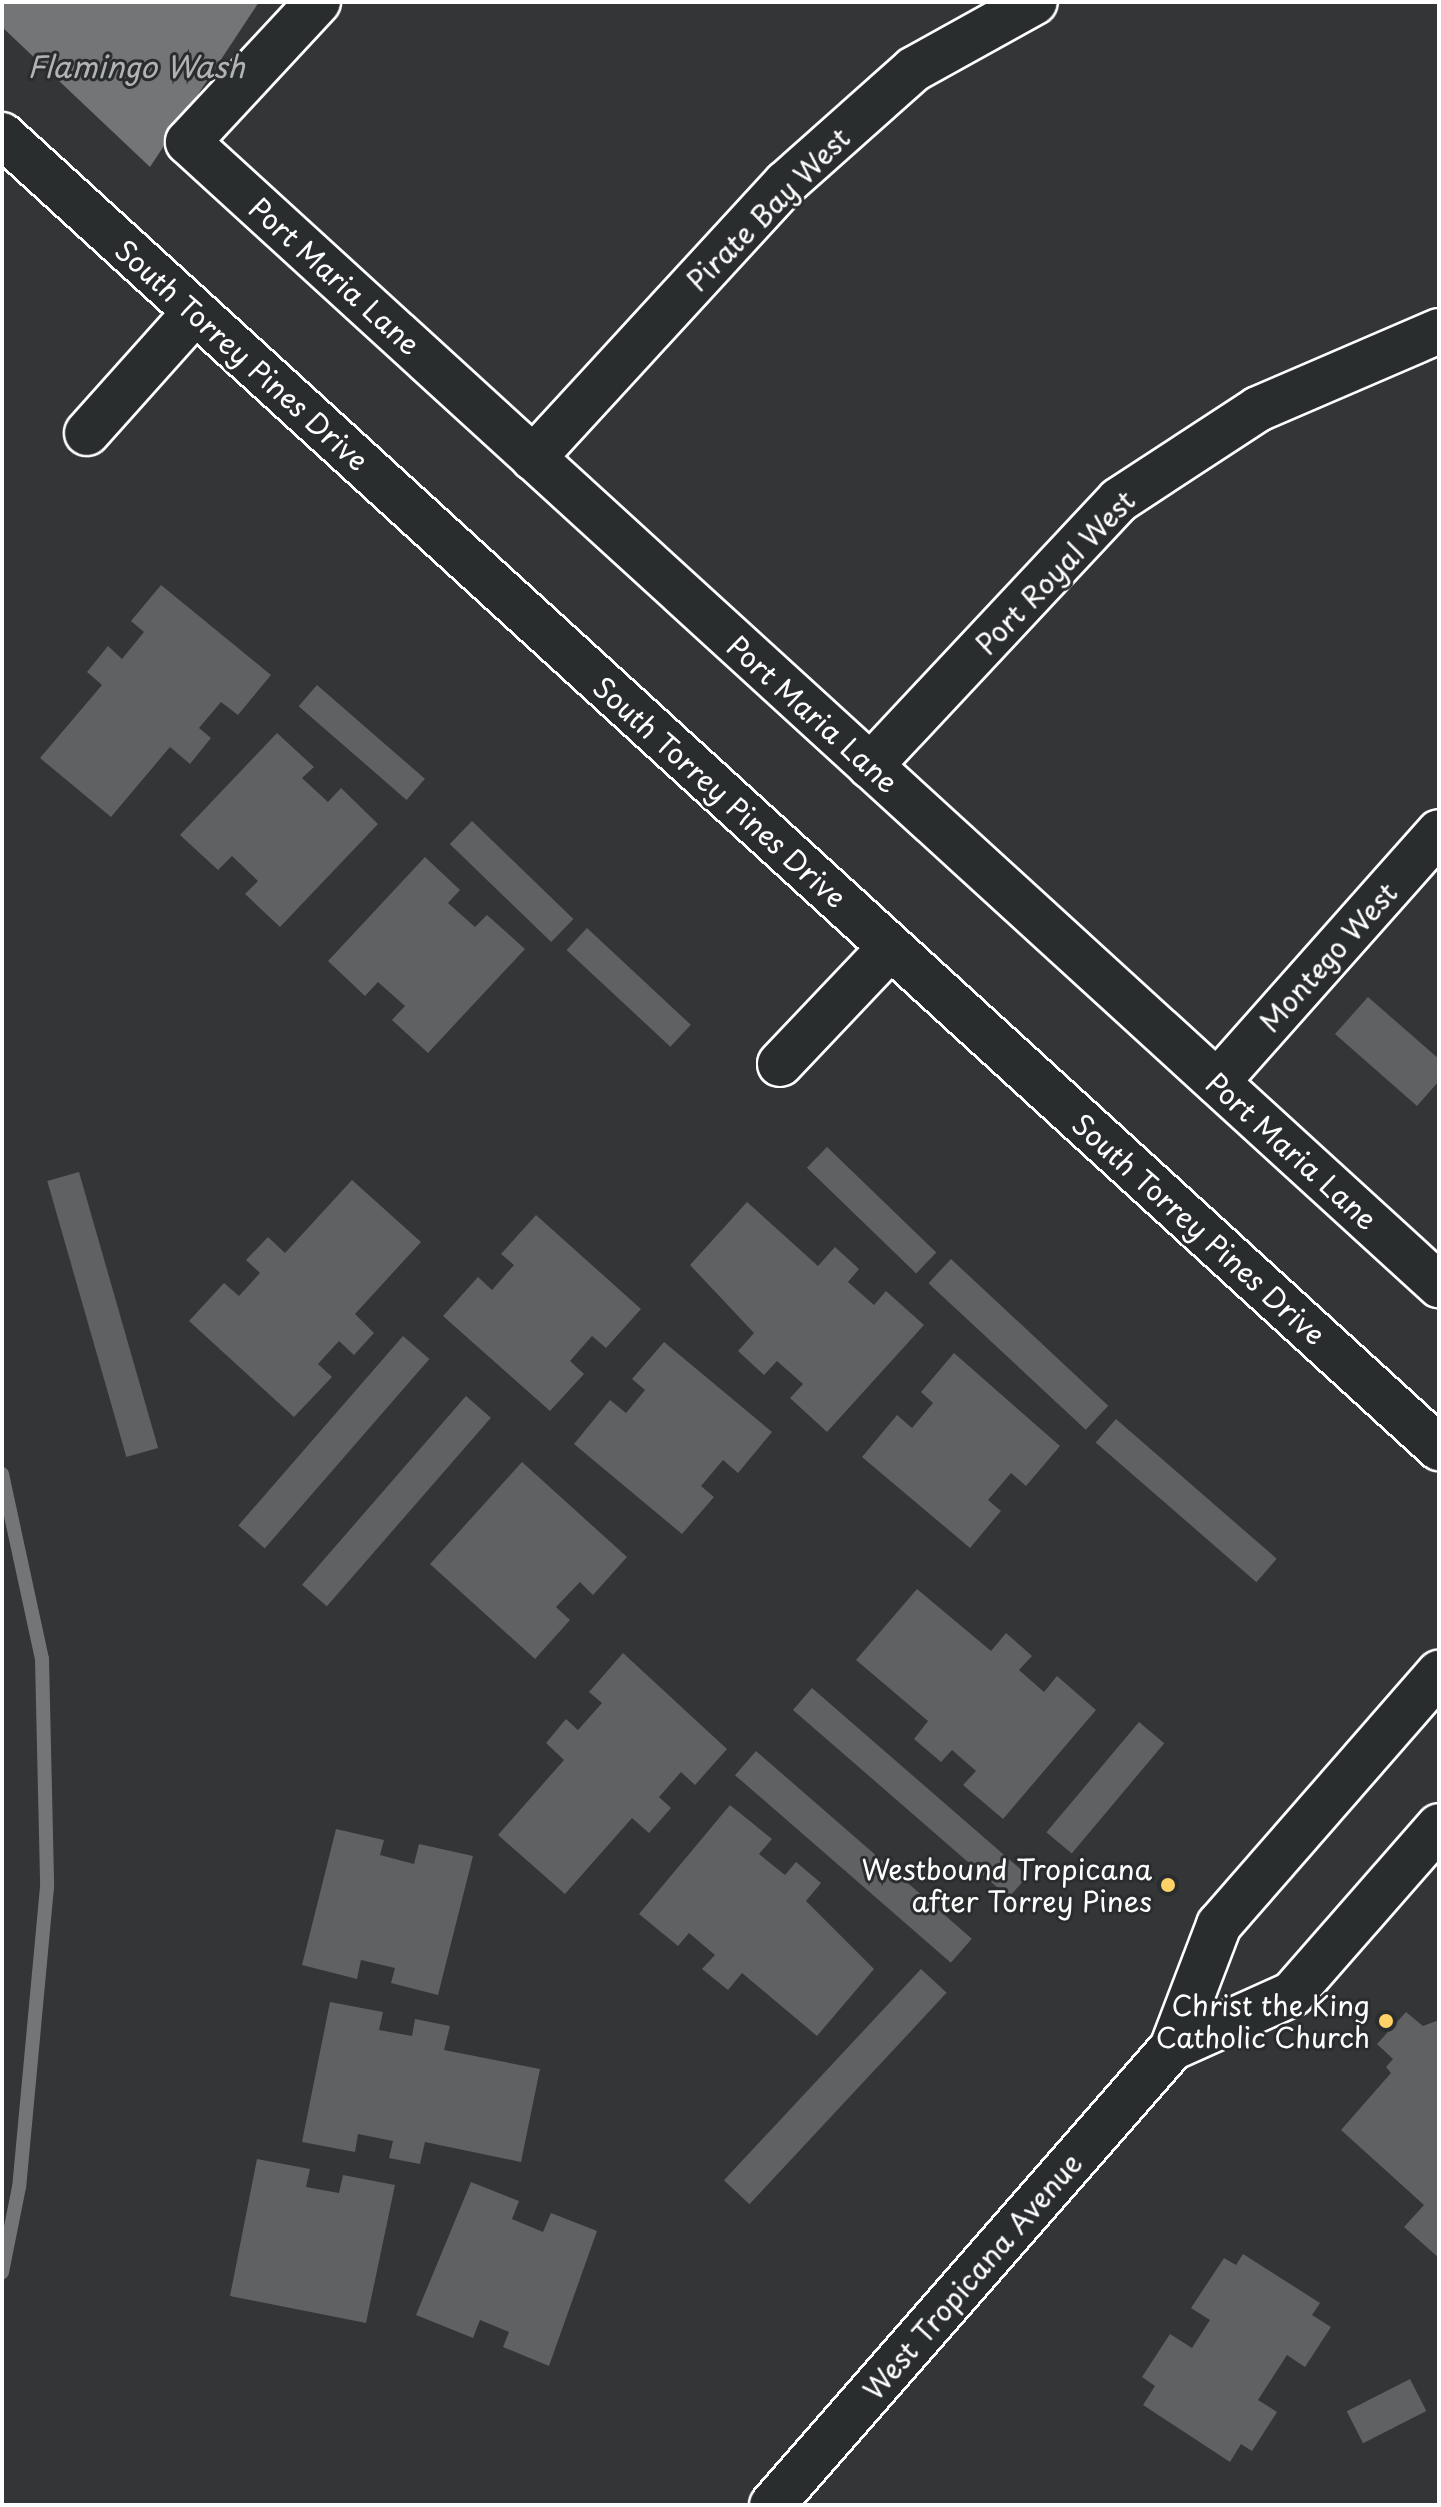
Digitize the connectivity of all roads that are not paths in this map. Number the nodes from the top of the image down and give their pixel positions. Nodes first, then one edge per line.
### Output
1 (318, 2) edge
2 (1035, 2) edge
3 (2, 135) edge
4 (195, 312) junction
5 (1439, 331) edge
6 (87, 433) dead end
7 (533, 458) junction
8 (870, 766) junction
9 (1439, 832) edge
10 (890, 948) junction
11 (780, 1064) dead end
12 (1217, 1082) junction
13 (1439, 1285) edge
14 (1439, 1448) edge
15 (1439, 1673) edge
16 (1439, 1826) edge
17 (1172, 2048) junction
18 (772, 2505) edge

1 - 7 street, Port Maria Lane
2 - 7 street, Pirate Bay West
3 - 4 street, South Torrey Pines Drive
4 - 6 street
4 - 10 street, South Torrey Pines Drive
5 - 8 street, Port Royal West
7 - 8 street, Port Maria Lane
8 - 12 street, Port Maria Lane
9 - 12 street, Montego West
10 - 11 street
10 - 14 street, South Torrey Pines Drive
12 - 13 street, Port Maria Lane
15 - 17 street, West Tropicana Avenue
16 - 17 street, West Tropicana Avenue
17 - 18 street, West Tropicana Avenue

